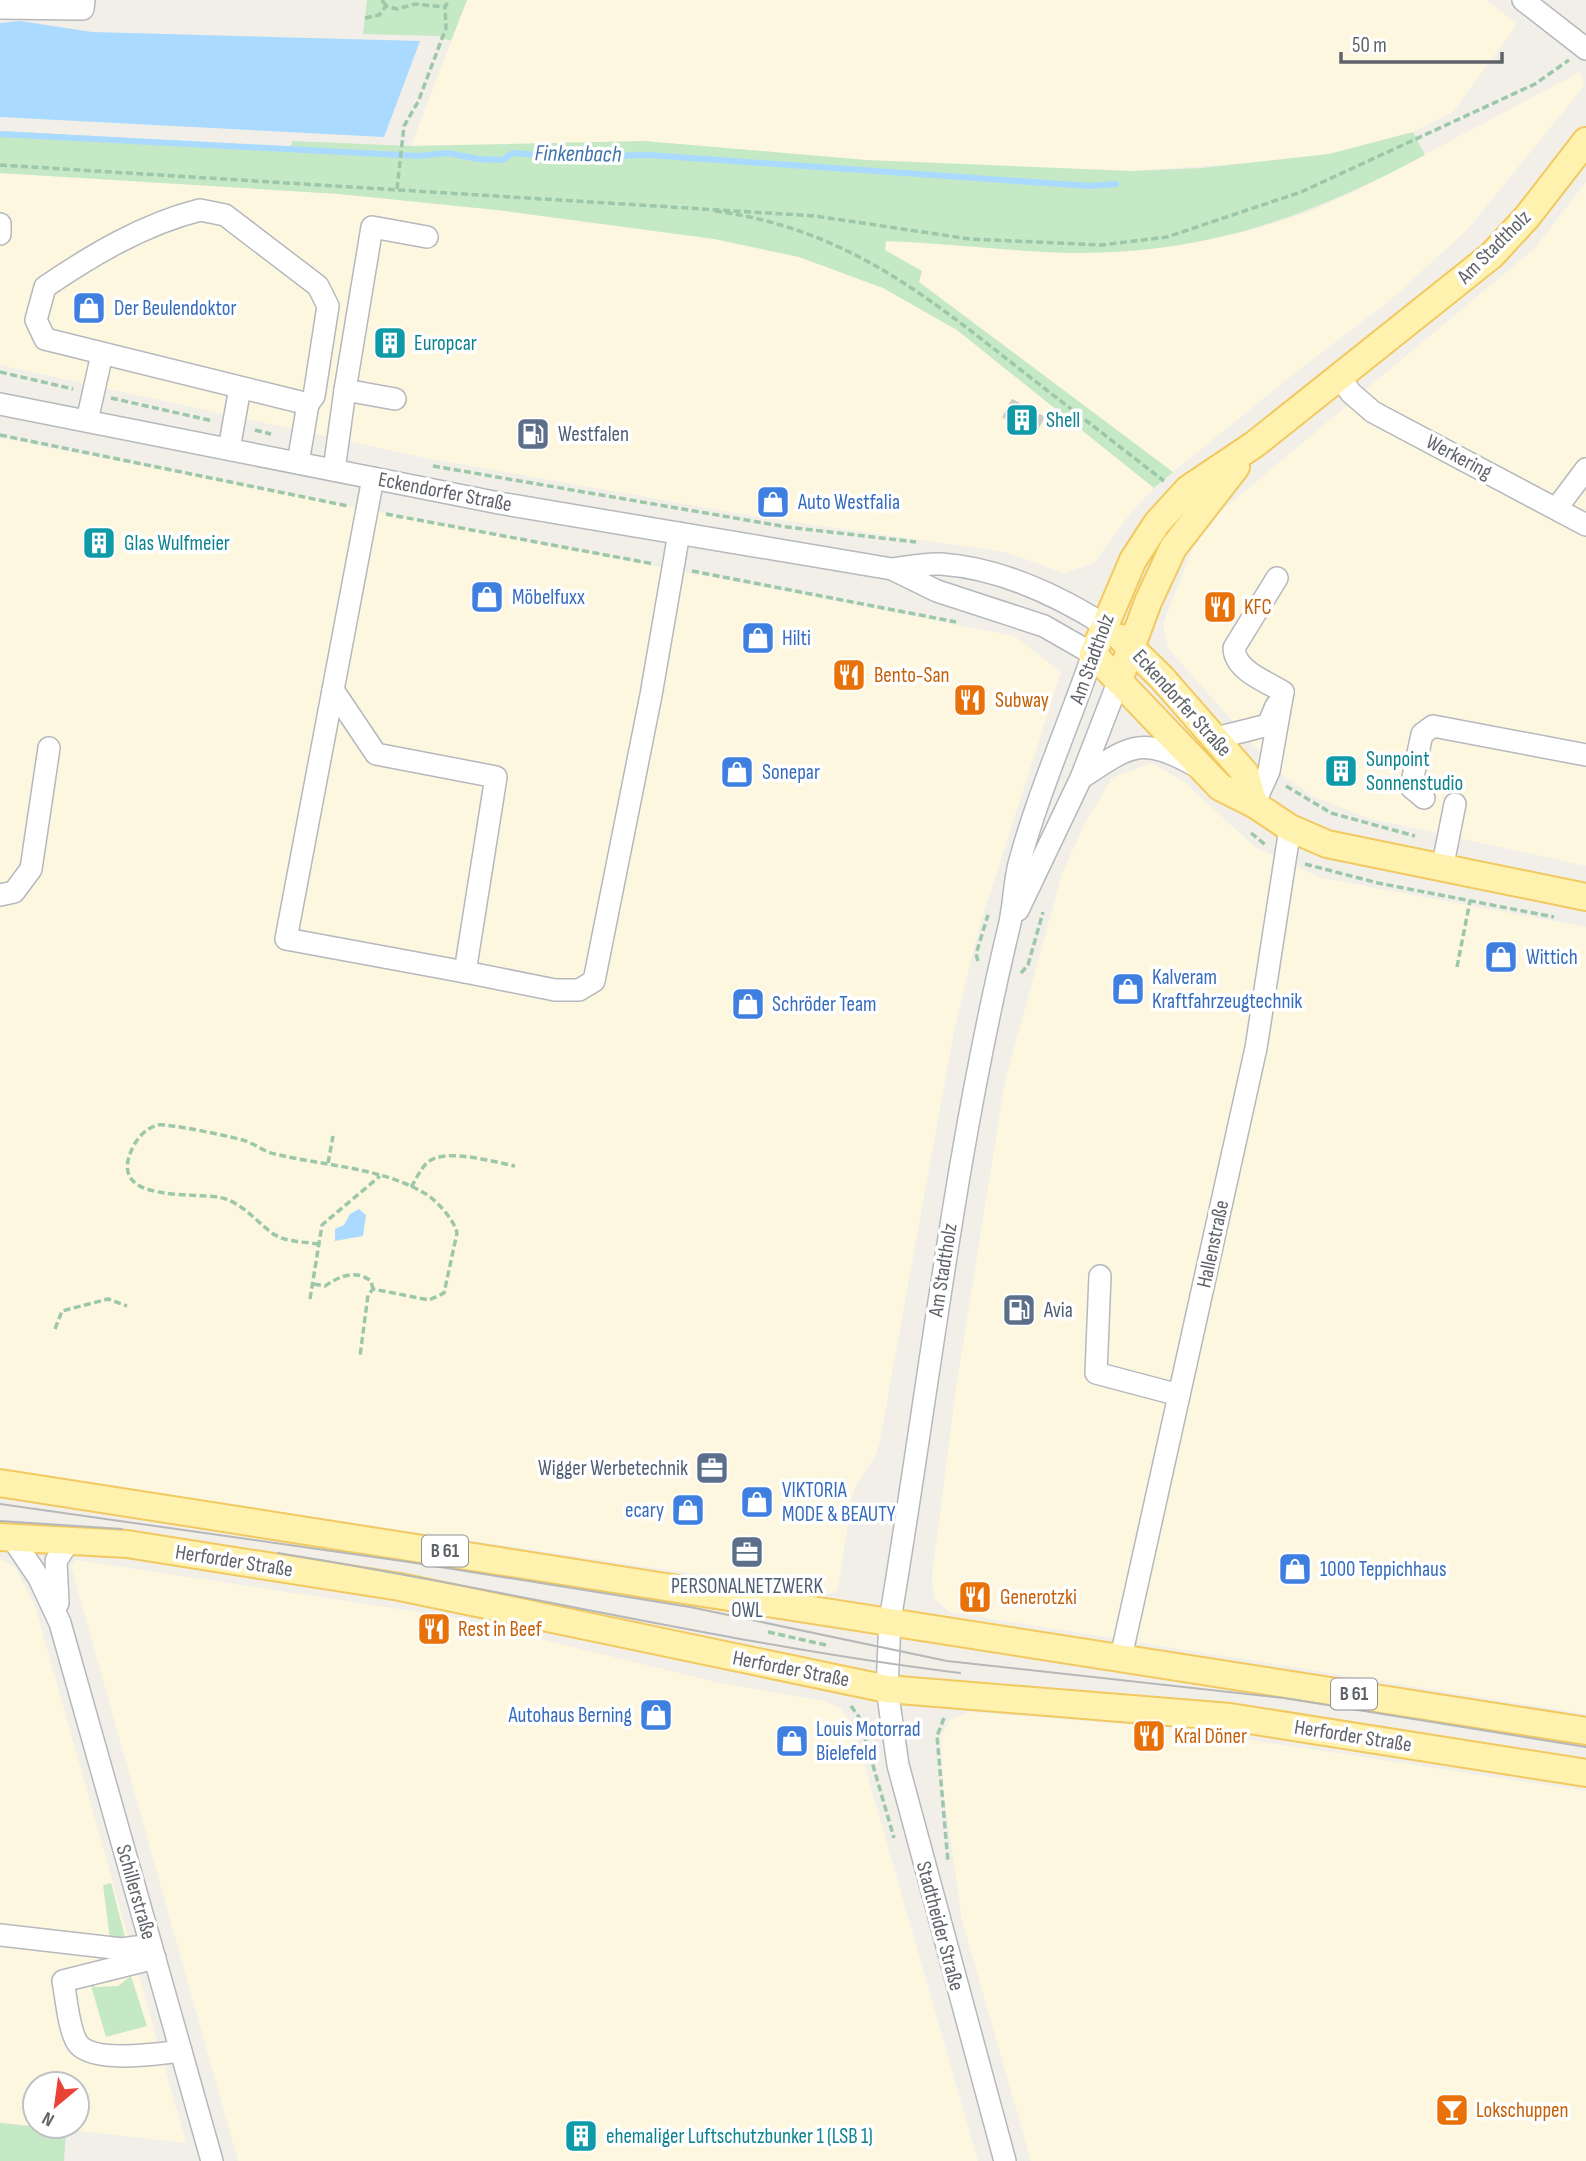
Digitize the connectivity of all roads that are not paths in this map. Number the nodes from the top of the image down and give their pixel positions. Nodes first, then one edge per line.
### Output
1 (84, 0) edge
2 (1523, 0) edge
3 (0, 8) edge
4 (1586, 49) edge
5 (1586, 141) edge
6 (0, 224) edge
7 (0, 234) edge
8 (426, 237) dead end
9 (102, 354) junction
10 (1340, 378) junction
11 (240, 388) junction
12 (345, 390) junction
13 (395, 399) dead end
14 (0, 404) edge
15 (308, 404) junction
16 (87, 421) junction
17 (1255, 444) junction
18 (229, 449) junction
19 (298, 463) junction
20 (1586, 469) edge
21 (334, 470) junction
22 (373, 478) junction
23 (1556, 509) junction
24 (1586, 525) edge
25 (679, 533) junction
26 (892, 569) junction
27 (1277, 578) dead end
28 (1104, 624) junction
29 (1131, 647) junction
30 (1093, 654) junction
31 (1119, 680) junction
32 (333, 690) junction
33 (1283, 692) junction
34 (1216, 738) junction
35 (50, 748) dead end
36 (1586, 755) edge
37 (1205, 771) junction
38 (1081, 778) junction
39 (1424, 798) dead end
40 (1254, 804) junction
41 (1455, 804) dead end
42 (1290, 828) junction
43 (1445, 856) junction
44 (0, 895) edge
45 (1586, 897) edge
46 (1010, 924) junction
47 (465, 972) junction
48 (1100, 1276) dead end
49 (1179, 1395) junction
50 (0, 1483) edge
51 (6, 1537) edge
52 (69, 1541) junction
53 (890, 1620) junction
54 (60, 1623) junction
55 (1121, 1657) junction
56 (887, 1689) junction
57 (1586, 1731) edge
58 (1586, 1773) edge
59 (0, 1935) edge
60 (153, 1952) junction
61 (181, 2051) junction
62 (212, 2161) edge
63 (1005, 2161) edge

1 - 3 street
2 - 4 street
5 - 10 main road, Am Stadtholz
6 - 7 street
8 - 12 street
9 - 11 street
9 - 15 street
9 - 16 street
10 - 17 main road, Am Stadtholz
10 - 23 street, Werkering
11 - 15 street
11 - 18 street
12 - 13 street
12 - 21 street
14 - 16 street, Eckendorfer Straße
15 - 19 street
16 - 18 street, Eckendorfer Straße
17 - 28 main road, Am Stadtholz
17 - 29 main road, Am Stadtholz
18 - 19 street, Eckendorfer Straße
19 - 21 street, Eckendorfer Straße
20 - 23 street
21 - 22 street, Eckendorfer Straße
22 - 25 street, Eckendorfer Straße
22 - 32 street
23 - 24 street, Werkering
25 - 26 street, Eckendorfer Straße
25 - 47 street
26 - 28 street, Eckendorfer Straße
26 - 30 street, Eckendorfer Straße
27 - 33 street
28 - 29 main road, Eckendorfer Straße
28 - 30 main road, Am Stadtholz
29 - 31 main road, Am Stadtholz
29 - 34 main road, Eckendorfer Straße
30 - 31 main road, Eckendorfer Straße
30 - 46 street, Am Stadtholz
31 - 37 main road, Eckendorfer Straße
31 - 38 street, Am Stadtholz
32 - 47 street
32 - 47 street
33 - 34 street
33 - 40 street
34 - 40 main road, Eckendorfer Straße
35 - 44 street
36 - 39 street
37 - 38 street
37 - 40 main road, Eckendorfer Straße
38 - 46 street, Am Stadtholz
40 - 42 main road, Eckendorfer Straße
41 - 43 street
42 - 43 main road, Eckendorfer Straße
42 - 49 street, Hallenstraße
43 - 45 main road, Eckendorfer Straße
46 - 53 street, Am Stadtholz
48 - 49 street
49 - 55 street, Hallenstraße
50 - 53 main road, Herforder Straße / B 61
51 - 52 main road, Herforder Straße / B 61
51 - 54 street, Schillerstraße
52 - 54 street, Schillerstraße
52 - 56 main road, Herforder Straße / B 61
53 - 55 main road, Herforder Straße / B 61
53 - 56 street, Am Stadtholz
54 - 60 street, Schillerstraße
55 - 57 main road, Herforder Straße / B 61
56 - 58 main road, Herforder Straße / B 61
56 - 63 street, Stadtheider Straße
59 - 60 street
60 - 61 street, Schillerstraße
60 - 61 street
61 - 62 street, Schillerstraße

